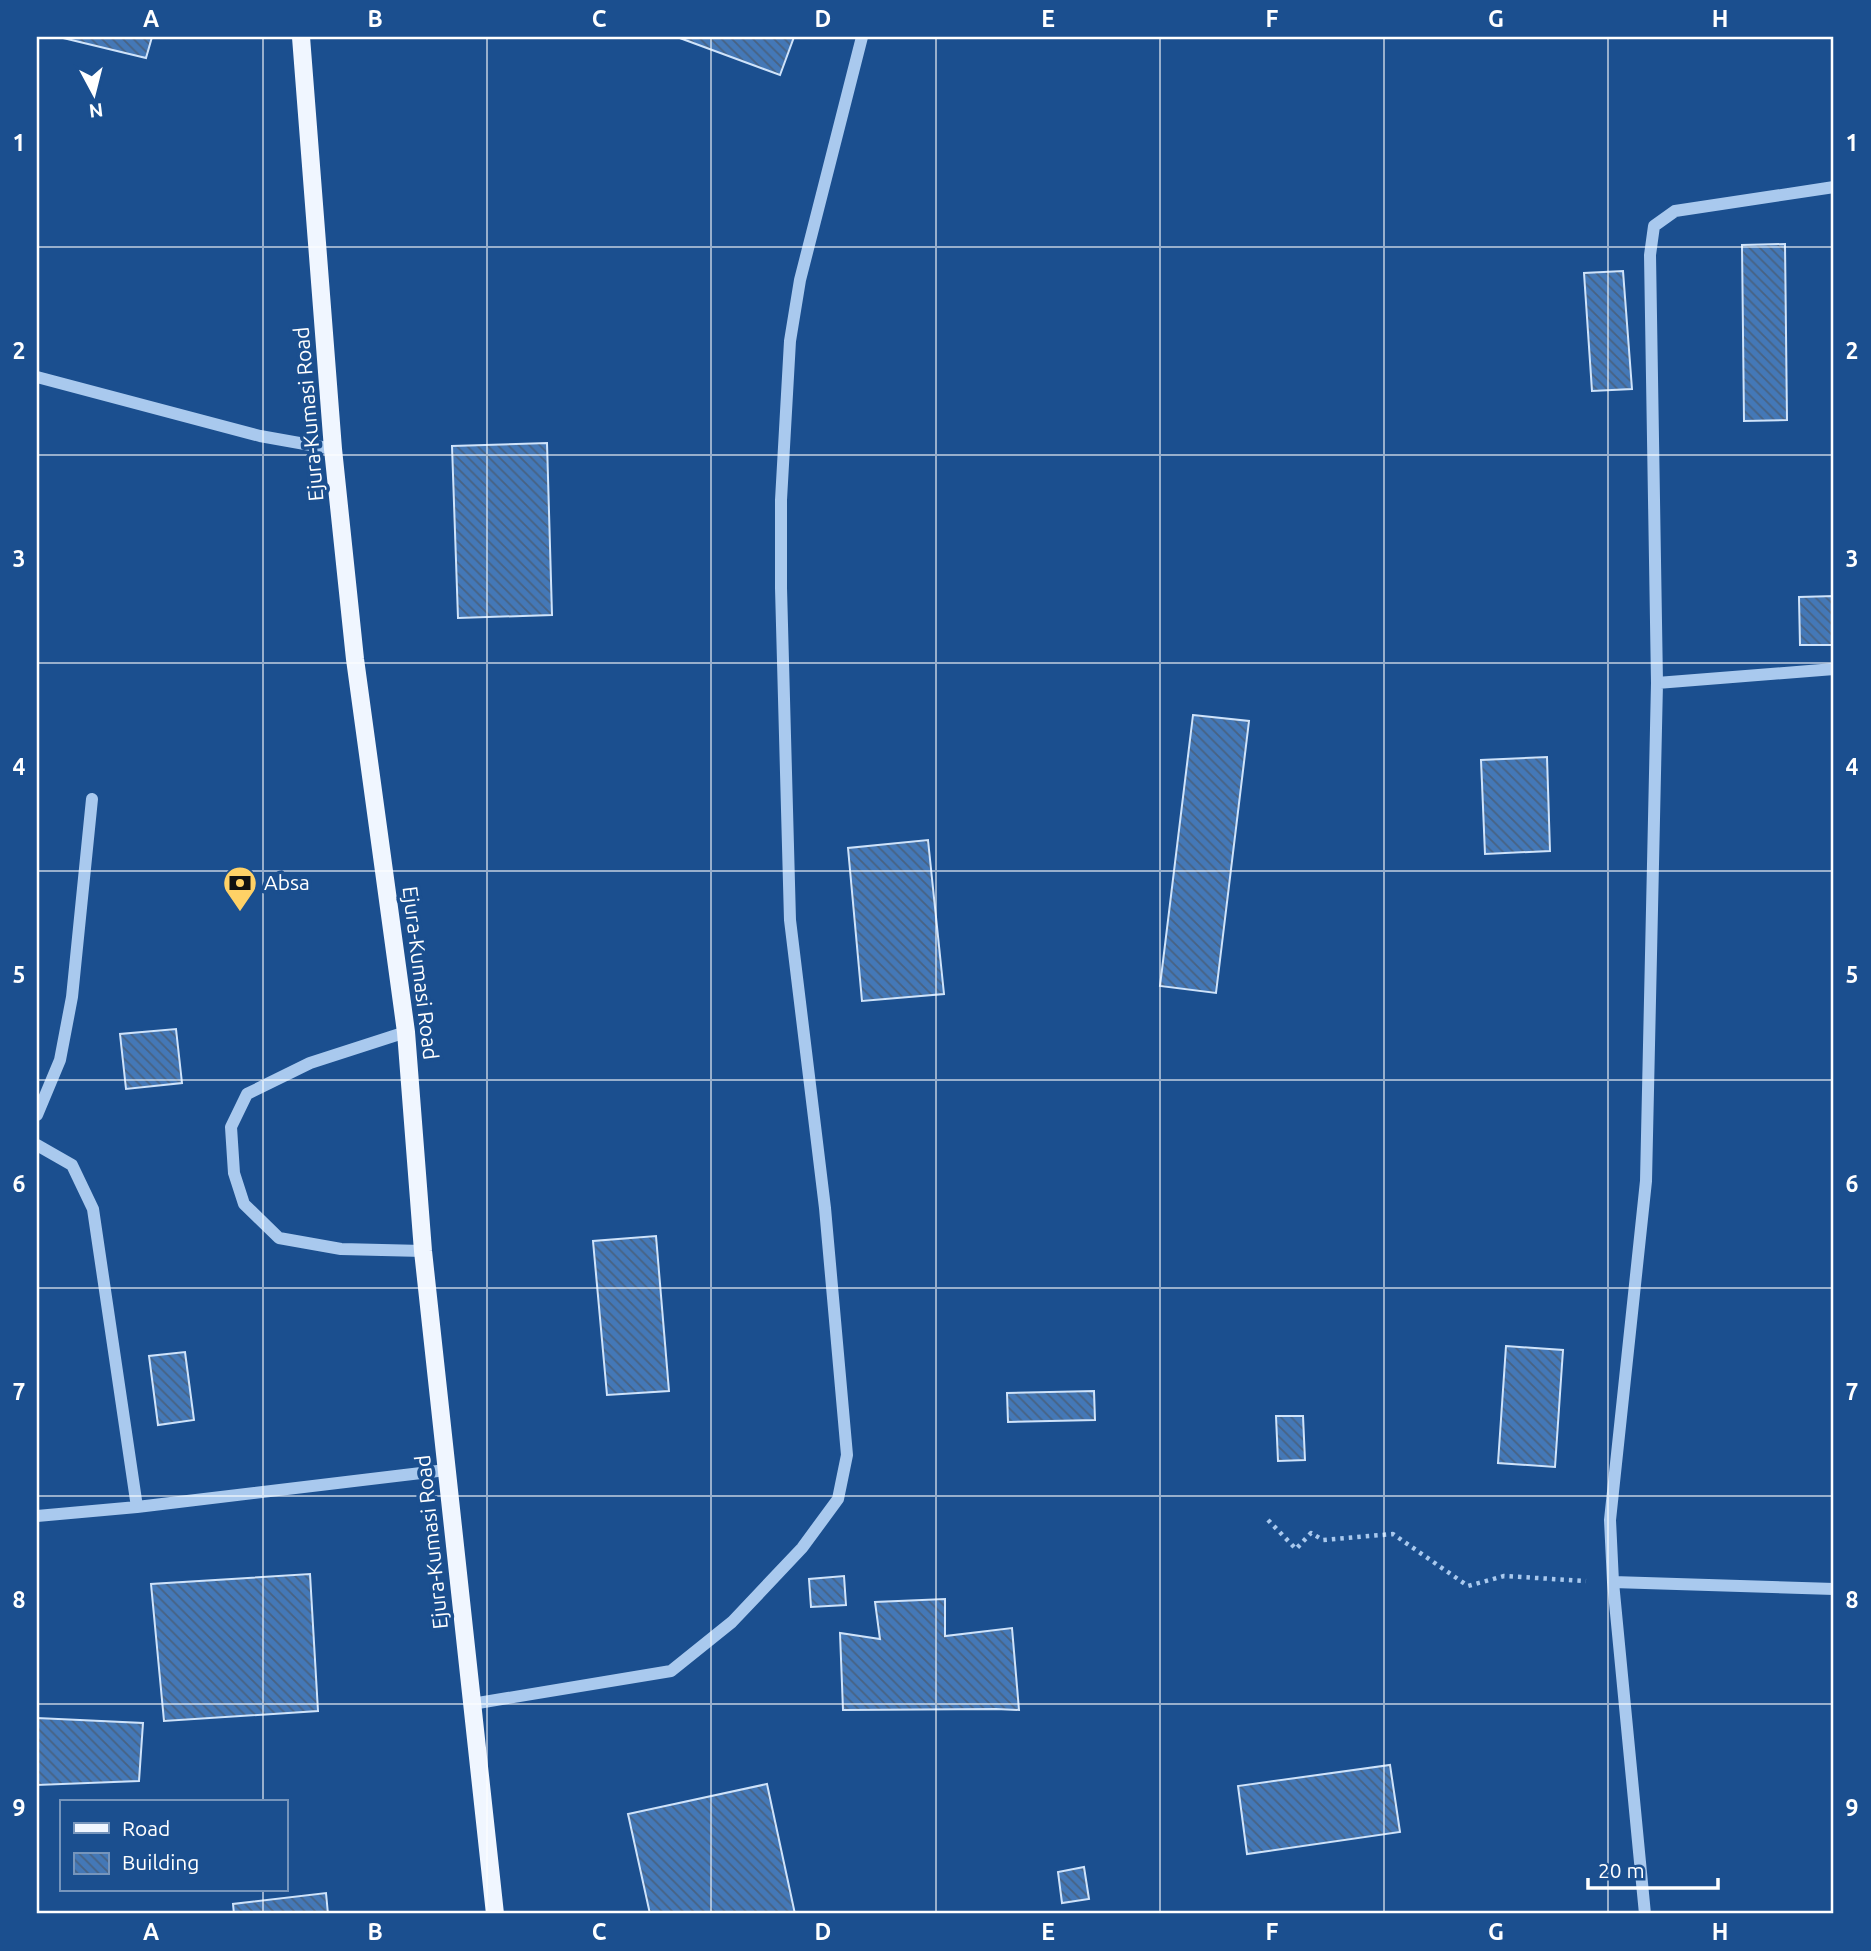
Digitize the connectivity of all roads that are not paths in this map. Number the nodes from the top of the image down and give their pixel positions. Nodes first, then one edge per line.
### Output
1 (301, 37) edge
2 (862, 37) edge
3 (1834, 187) edge
4 (37, 377) edge
5 (333, 449) junction
6 (1834, 669) edge
7 (1657, 682) junction
8 (92, 799) dead end
9 (406, 1032) junction
10 (37, 1115) edge
11 (37, 1145) edge
12 (423, 1251) junction
13 (446, 1470) junction
14 (137, 1507) junction
15 (37, 1516) edge
16 (1613, 1582) junction
17 (1834, 1589) edge
18 (472, 1704) junction
19 (495, 1914) edge
20 (1645, 1914) edge

1 - 5 main road, Ejura-Kumasi Road
2 - 18 street
3 - 7 street
4 - 5 street
5 - 9 main road, Ejura-Kumasi Road
6 - 7 street
7 - 16 street
8 - 10 street
9 - 12 main road, Ejura-Kumasi Road
9 - 12 street
11 - 14 street
12 - 13 main road, Ejura-Kumasi Road
13 - 14 street
13 - 18 main road, Ejura-Kumasi Road
14 - 15 street
16 - 17 street
16 - 20 street
18 - 19 main road, Ejura-Kumasi Road

